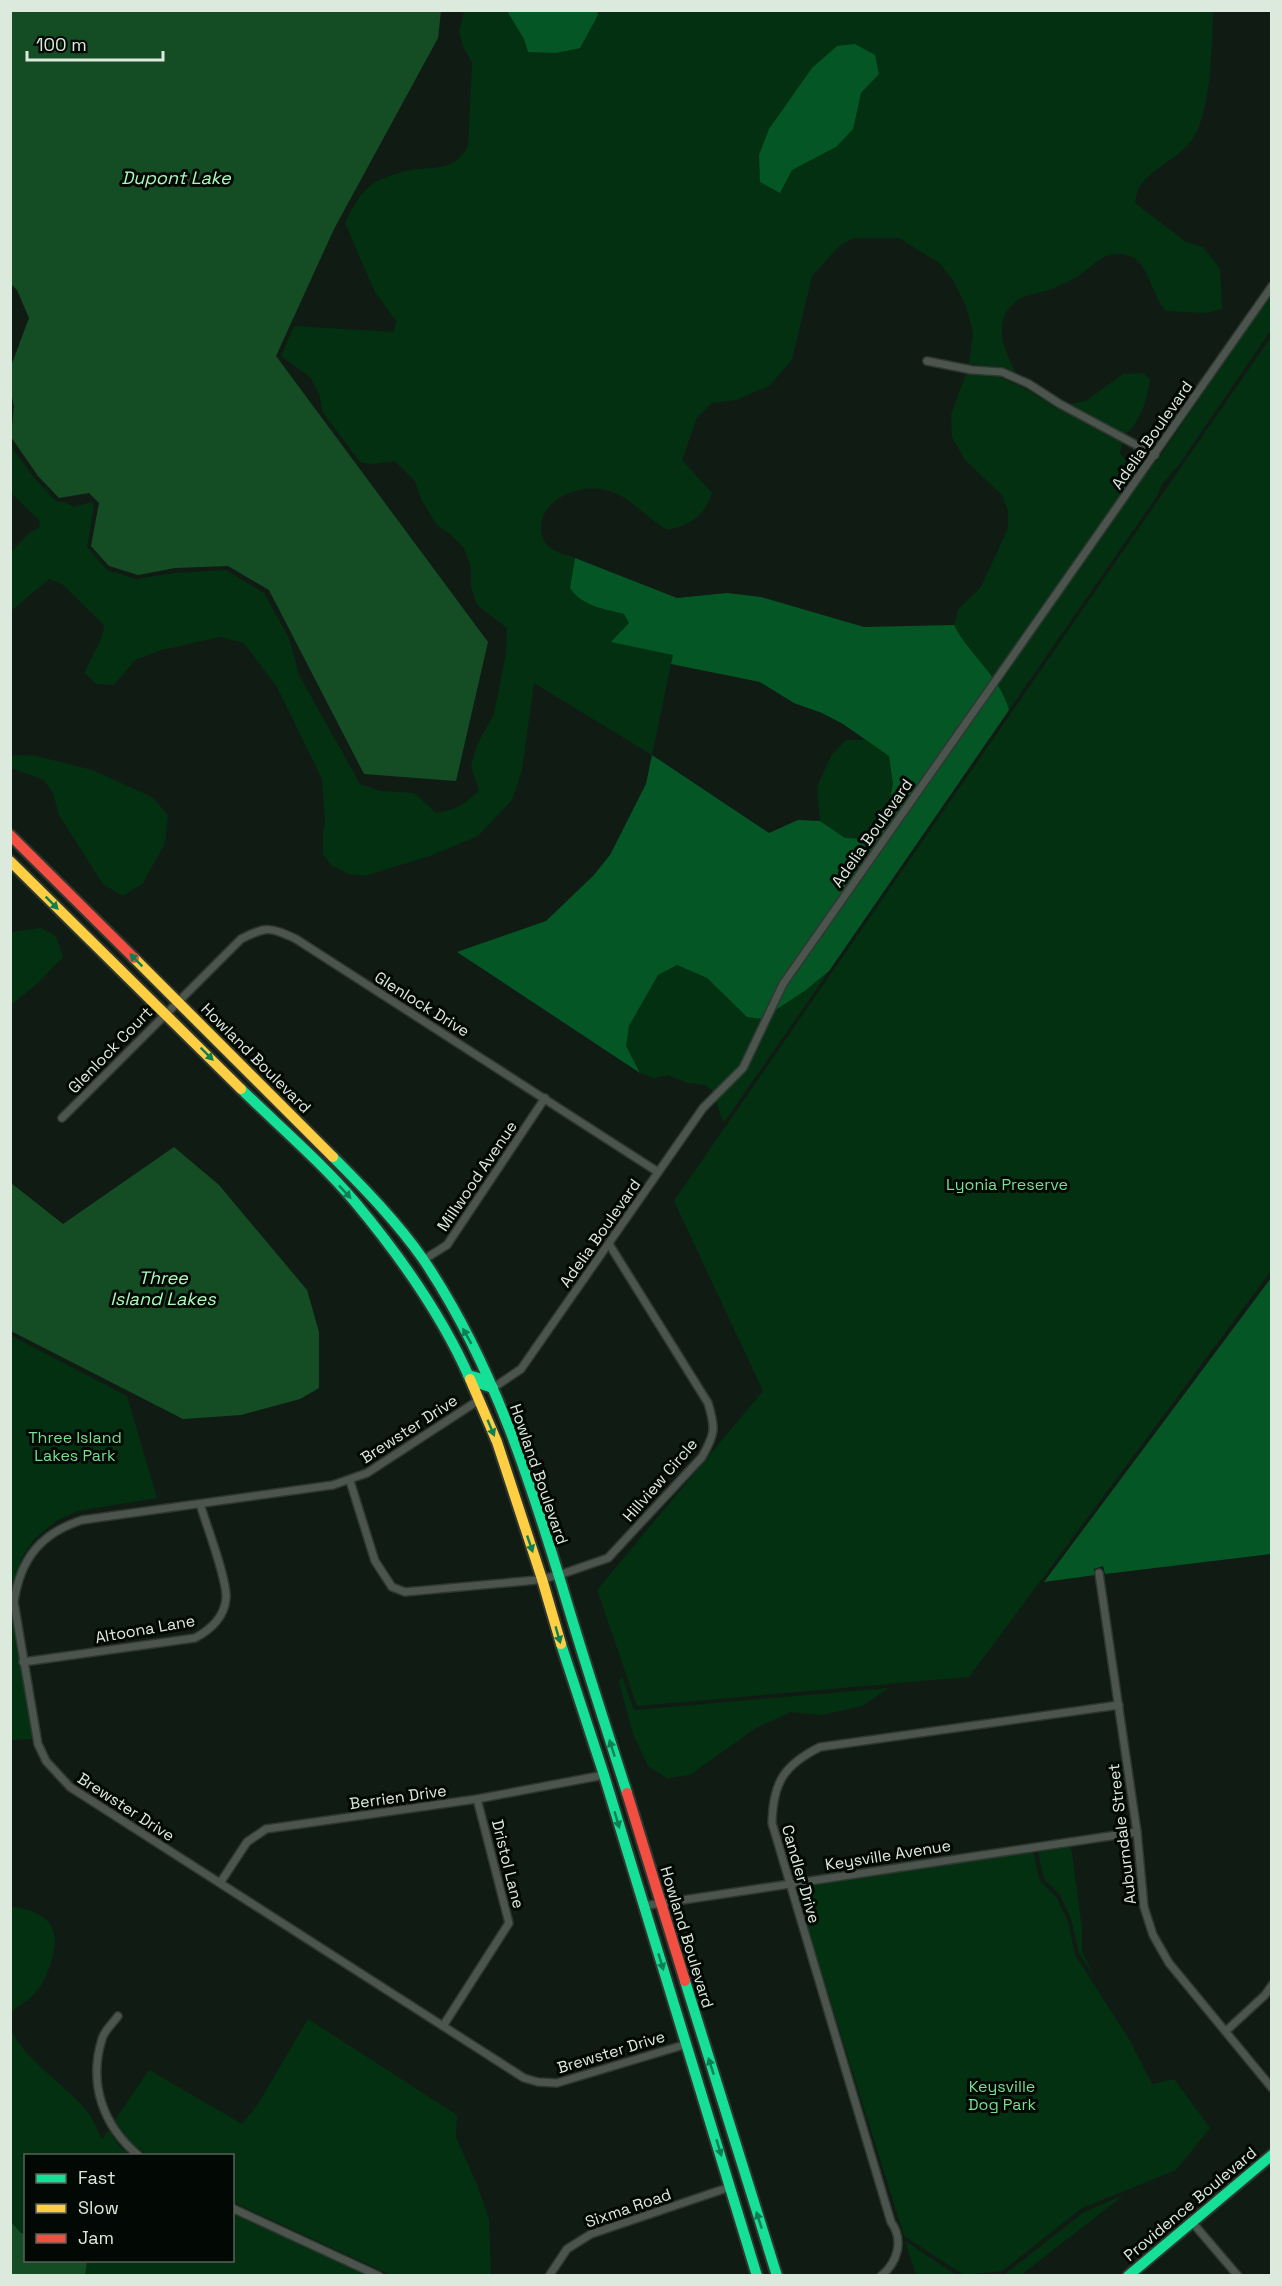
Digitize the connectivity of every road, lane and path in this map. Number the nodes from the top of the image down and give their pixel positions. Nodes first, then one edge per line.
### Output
1 (1272, 286) edge
2 (927, 361) dead end
3 (1155, 455) junction
4 (10, 835) edge
5 (10, 861) edge
6 (177, 1001) junction
7 (165, 1013) junction
8 (545, 1098) junction
9 (62, 1118) dead end
10 (658, 1172) junction
11 (609, 1244) junction
12 (423, 1260) junction
13 (468, 1375) junction
14 (493, 1388) junction
15 (479, 1400) junction
16 (350, 1481) junction
17 (200, 1504) junction
18 (1099, 1573) dead end
19 (559, 1575) junction
20 (542, 1578) junction
21 (23, 1662) junction
22 (1119, 1705) junction
23 (604, 1774) junction
24 (477, 1799) junction
25 (1137, 1832) junction
26 (220, 1883) junction
27 (789, 1884) junction
28 (661, 1903) junction
29 (643, 1906) junction
30 (1272, 1984) edge
31 (118, 2016) dead end
32 (443, 2026) junction
33 (1226, 2031) junction
34 (687, 2044) junction
35 (1272, 2088) edge
36 (136, 2154) edge
37 (1272, 2155) edge
38 (730, 2187) junction
39 (234, 2209) edge
40 (1192, 2222) junction
41 (379, 2276) edge
42 (549, 2276) edge
43 (758, 2276) edge
44 (777, 2276) edge
45 (881, 2276) edge
46 (1128, 2276) edge
47 (1238, 2276) edge

1 - 3 street, Adelia Boulevard
2 - 3 street
3 - 10 street, Adelia Boulevard
6 -> 4 main road, Howland Boulevard
5 -> 7 main road, Howland Boulevard
6 - 7 street, Glenlock Court
6 - 8 street, Glenlock Drive
6 - 12 main road, Howland Boulevard
7 - 9 street, Glenlock Court
7 -> 13 main road, Howland Boulevard
8 - 10 street, Glenlock Drive
8 - 12 street, Millwood Avenue
10 - 11 street, Adelia Boulevard
11 - 14 street, Adelia Boulevard
11 - 19 street, Hillview Circle
14 -> 12 main road, Howland Boulevard
13 - 14 main road
13 - 15 main road, Howland Boulevard
14 - 19 main road, Howland Boulevard
15 - 16 street, Brewster Drive
15 -> 20 main road, Howland Boulevard
16 - 17 street, Brewster Drive
16 - 20 street
17 - 21 street, Brewster Drive
17 - 21 street, Altoona Lane
18 - 22 street, Auburndale Street
19 - 20 street, Hillview Circle
28 -> 19 main road, Howland Boulevard
20 -> 23 main road, Howland Boulevard
21 - 26 street, Brewster Drive
22 - 25 street, Auburndale Street
22 - 27 street, Candler Drive
23 - 24 street, Berrien Drive
23 -> 29 main road, Howland Boulevard
24 - 26 street, Berrien Drive
24 - 32 street, Dristol Lane
25 - 27 street, Keysville Avenue
25 - 33 street, Auburndale Street
26 - 32 street, Brewster Drive
27 - 28 street, Keysville Avenue
27 - 45 street, Candler Drive
28 - 29 street, Keysville Avenue
44 -> 28 main road, Howland Boulevard
29 -> 34 main road, Howland Boulevard
30 - 33 street
31 - 36 street
32 - 34 street, Brewster Drive
33 - 35 street, Auburndale Street
34 -> 38 main road, Howland Boulevard
37 - 40 main road, Providence Boulevard
38 - 42 street, Sixma Road
38 - 43 main road, Howland Boulevard
39 - 41 street
40 - 46 main road, Providence Boulevard
40 - 47 street

